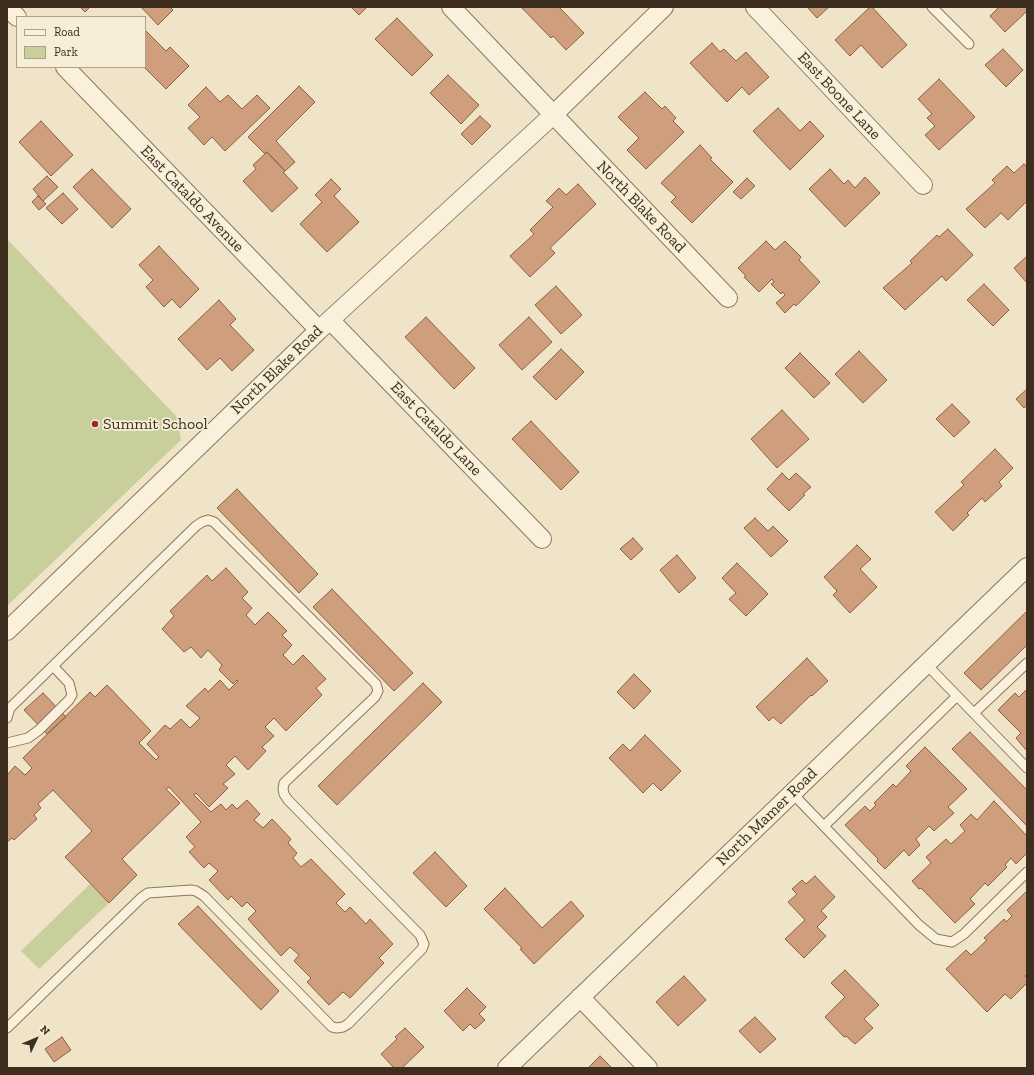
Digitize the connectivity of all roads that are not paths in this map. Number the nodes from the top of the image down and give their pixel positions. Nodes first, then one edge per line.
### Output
1 (7, 7) edge
2 (450, 7) edge
3 (664, 7) edge
4 (755, 7) edge
5 (932, 7) edge
6 (16, 16) edge
7 (969, 44) dead end
8 (66, 68) edge
9 (553, 116) junction
10 (923, 185) dead end
11 (728, 298) dead end
12 (324, 325) junction
13 (542, 539) dead end
14 (1027, 567) edge
15 (7, 631) edge
16 (1027, 663) edge
17 (926, 664) junction
18 (53, 666) junction
19 (956, 696) junction
20 (974, 713) junction
21 (7, 718) edge
22 (7, 743) edge
23 (1027, 768) edge
24 (792, 793) junction
25 (824, 826) junction
26 (1027, 872) edge
27 (580, 997) junction
28 (7, 1028) edge
29 (507, 1068) edge
30 (648, 1068) edge

1 - 6 street
2 - 9 street
3 - 9 street, North Blake Road
4 - 10 street, East Boone Lane
5 - 7 lane
8 - 12 street, East Cataldo Avenue
9 - 11 street, North Blake Road
9 - 12 street, North Blake Road
12 - 13 street, East Cataldo Lane
12 - 15 street, North Blake Road
14 - 17 street, North Mamer Road
16 - 20 lane
17 - 19 lane
17 - 24 street, North Mamer Road
18 - 21 lane
18 - 22 lane
18 - 28 lane
19 - 20 lane
19 - 25 lane
20 - 23 lane
24 - 25 lane
24 - 27 street, North Mamer Road
25 - 26 lane
27 - 29 street, North Mamer Road
27 - 30 street

